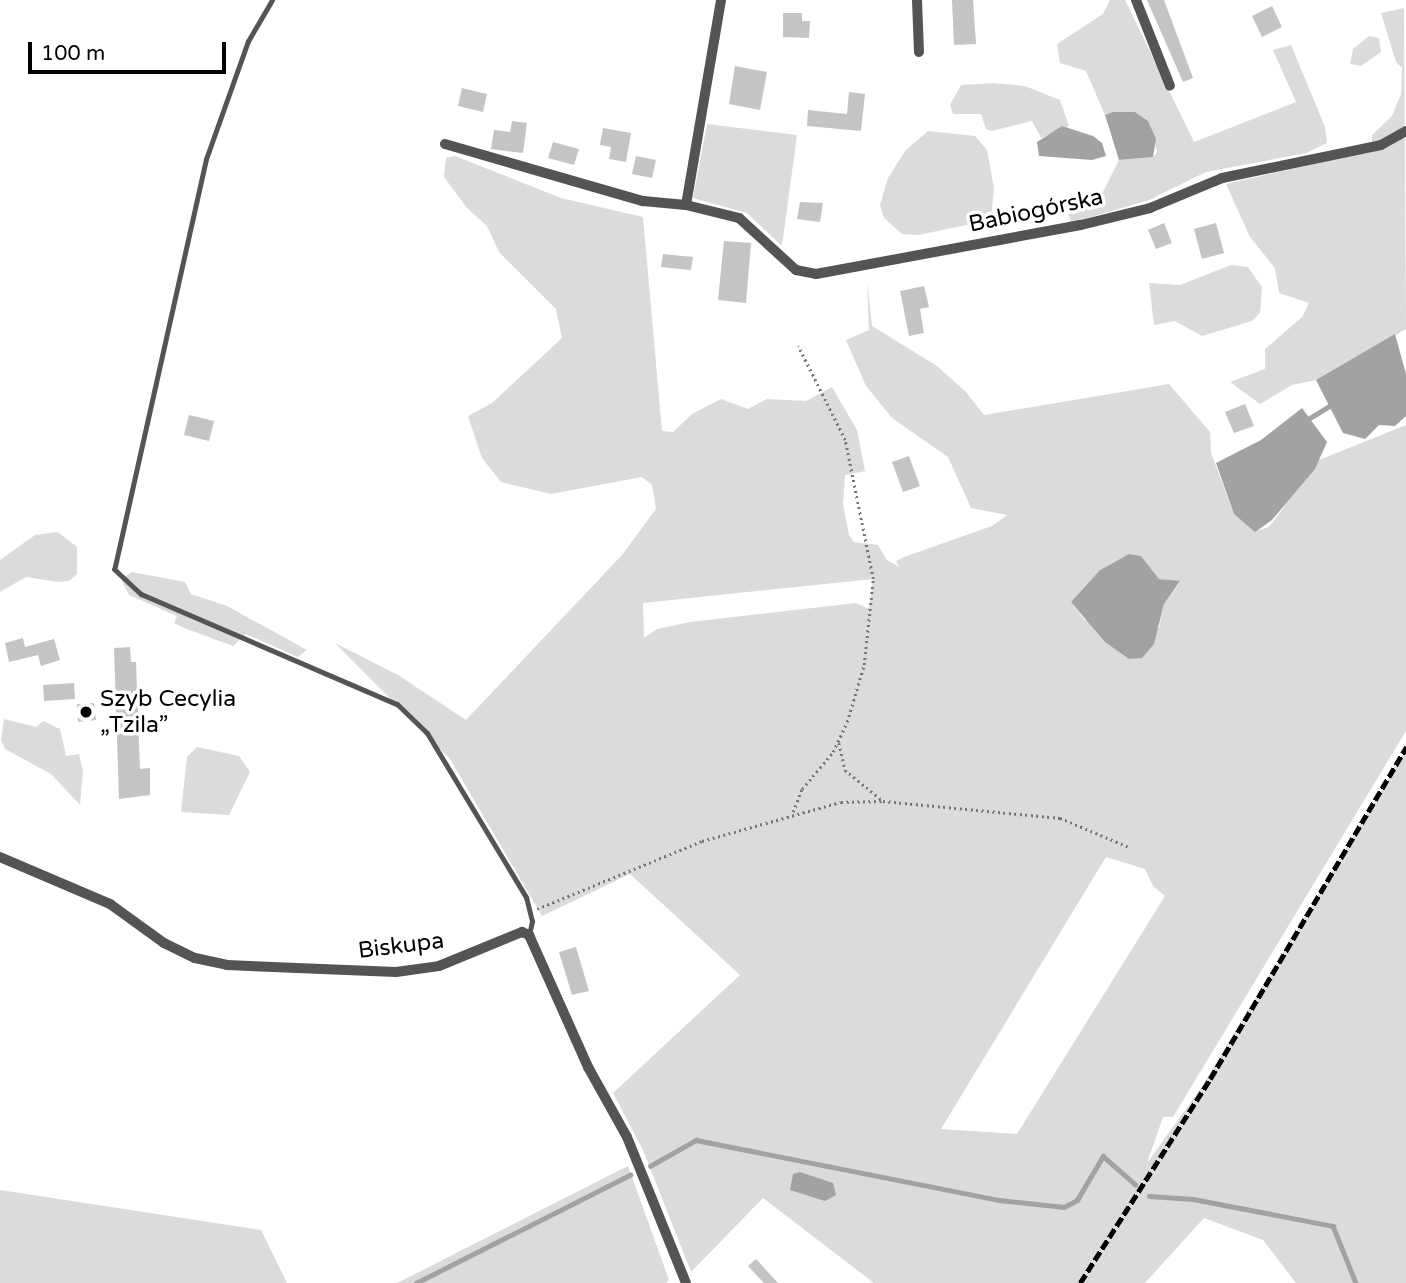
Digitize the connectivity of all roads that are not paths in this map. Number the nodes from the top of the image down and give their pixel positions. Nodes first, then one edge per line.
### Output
1 (272, 0) edge
2 (721, 0) edge
3 (917, 0) edge
4 (1136, 0) edge
5 (919, 52) dead end
6 (1170, 86) dead end
7 (1406, 131) edge
8 (445, 144) dead end
9 (686, 205) junction
10 (0, 857) edge
11 (529, 935) junction
12 (686, 1283) edge

1 - 11 lane
2 - 9 street
3 - 5 street
4 - 6 street
7 - 9 street, Babiogórska
8 - 9 street, Babiogórska
10 - 11 street, Biskupa
11 - 12 street

